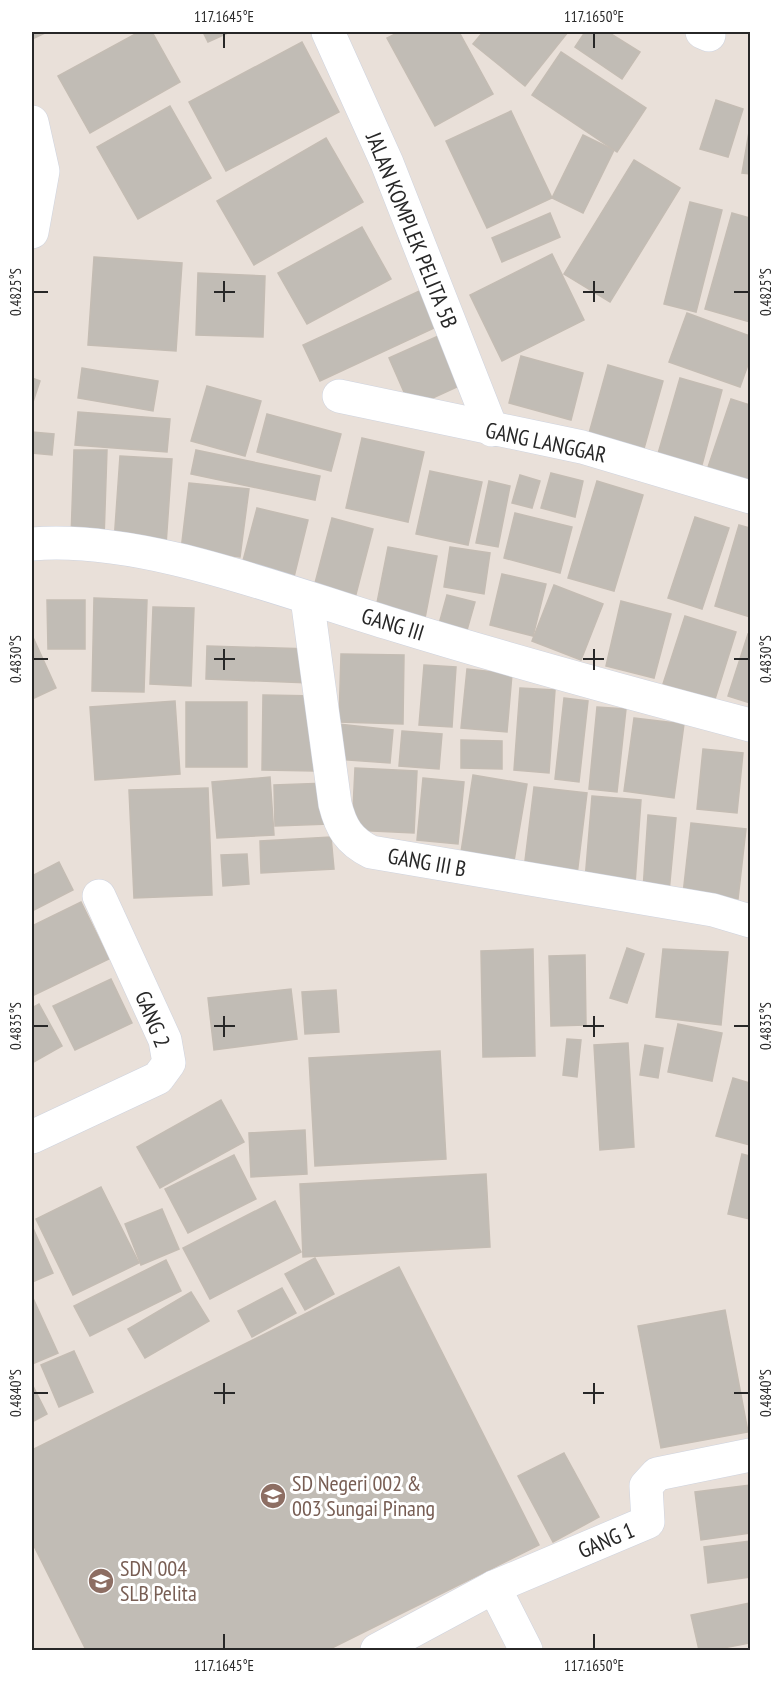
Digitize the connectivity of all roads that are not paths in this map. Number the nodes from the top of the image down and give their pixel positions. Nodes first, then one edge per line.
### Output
1 (328, 32) edge
2 (32, 122) edge
3 (32, 232) edge
4 (339, 396) dead end
5 (492, 430) junction
6 (750, 497) edge
7 (32, 544) edge
8 (307, 598) junction
9 (750, 726) edge
10 (99, 896) dead end
11 (750, 921) edge
12 (32, 1137) edge
13 (750, 1455) edge
14 (494, 1587) junction
15 (377, 1650) edge
16 (526, 1650) edge

1 - 5 street, JALAN KOMPLEK PELITA 5B
2 - 3 street
4 - 5 street, GANG LANGGAR
5 - 6 street, GANG LANGGAR
7 - 8 street, GANG III
8 - 9 street, GANG III
8 - 11 street, GANG III B
10 - 12 street, GANG 2
13 - 14 street, GANG 1
14 - 15 street, GANG 1
14 - 16 street

